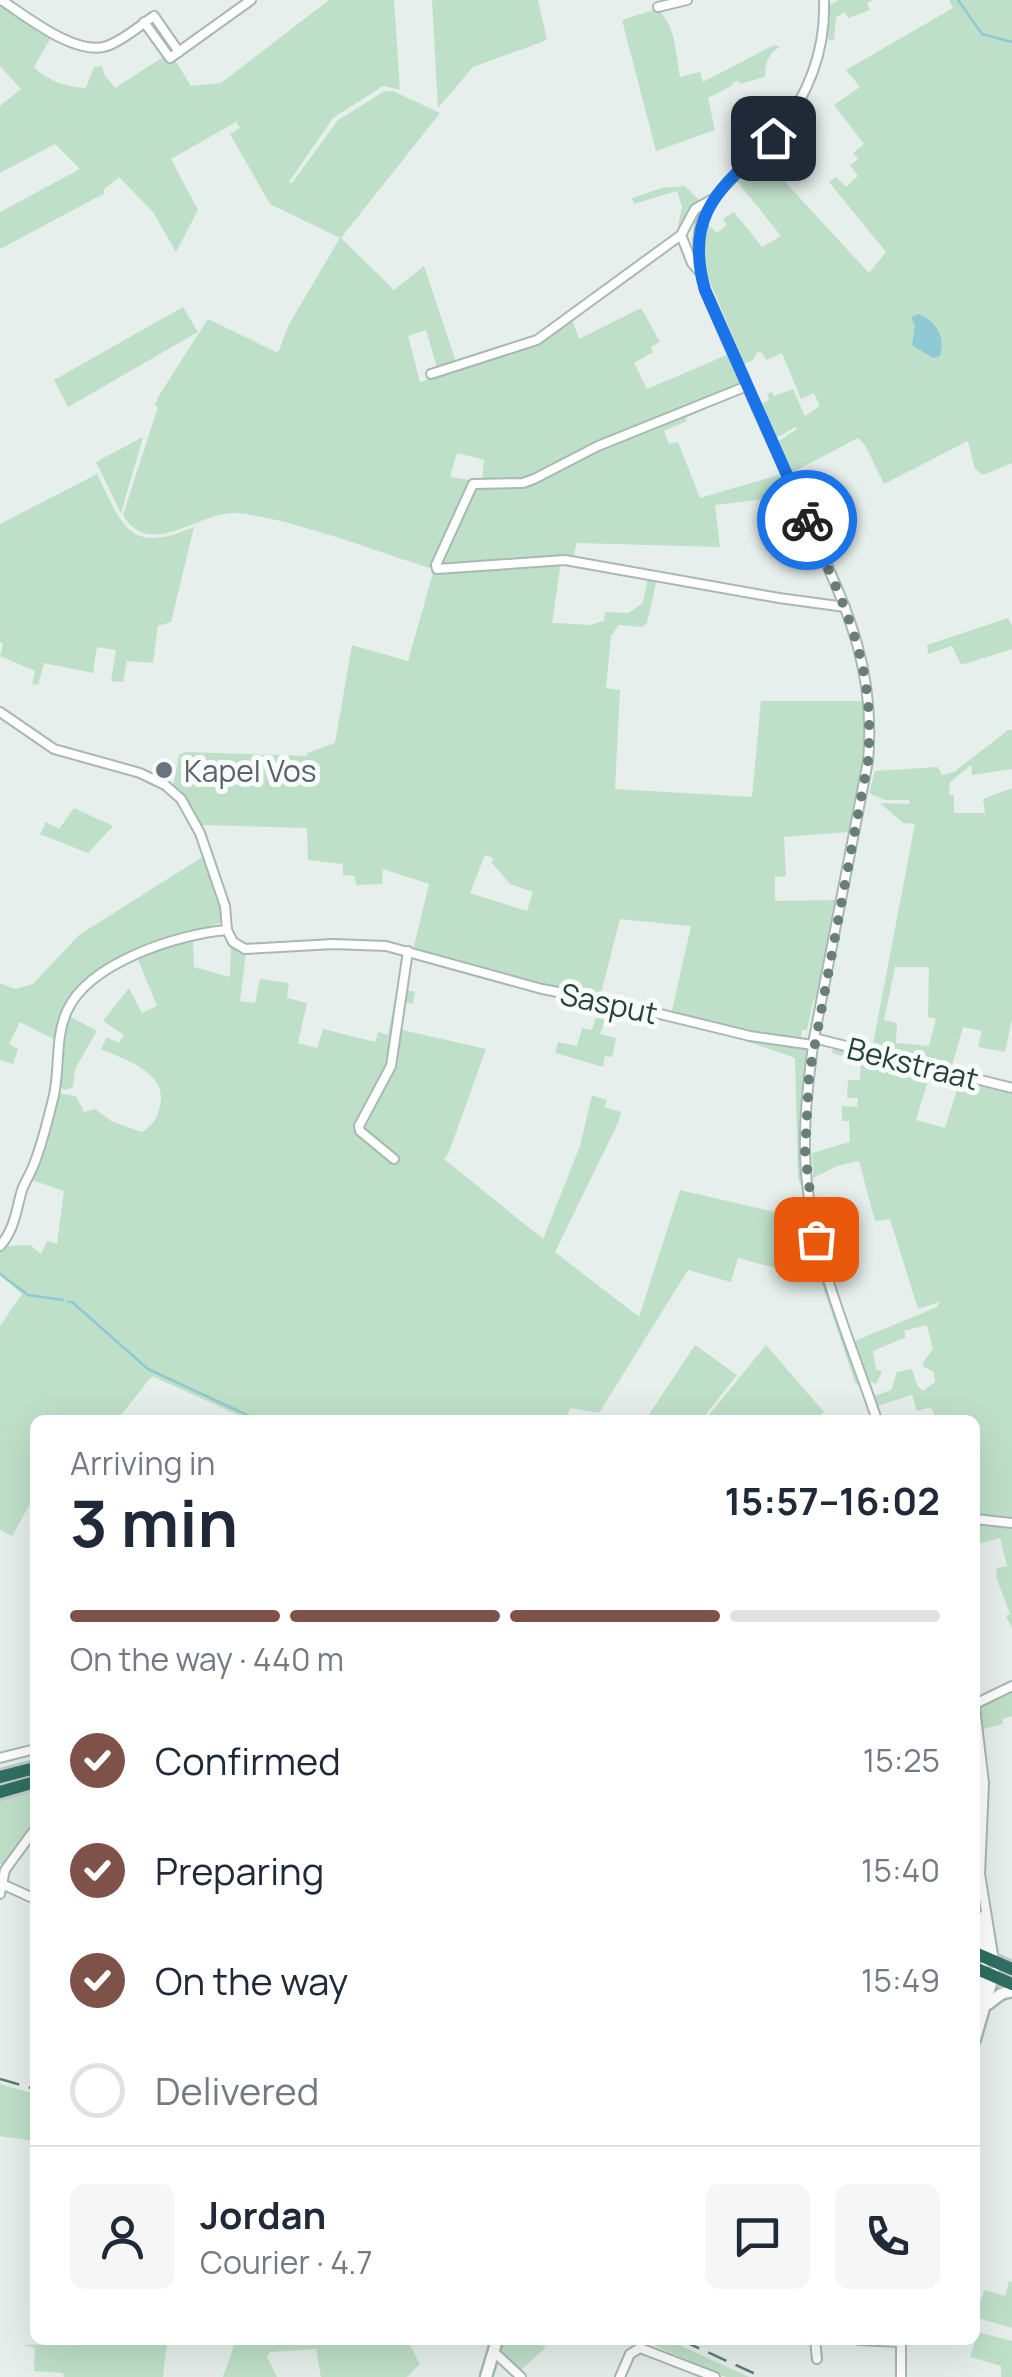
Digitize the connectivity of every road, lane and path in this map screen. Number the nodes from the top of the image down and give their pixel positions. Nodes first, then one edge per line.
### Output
1 (0, 0) edge
2 (251, 0) edge
3 (687, 0) edge
4 (824, 0) edge
5 (658, 7) dead end
6 (711, 200) junction
7 (681, 235) junction
8 (700, 272) junction
9 (431, 374) dead end
10 (747, 386) junction
11 (845, 606) junction
12 (0, 712) edge
13 (228, 930) junction
14 (408, 951) junction
15 (814, 1041) junction
16 (1012, 1088) edge
17 (394, 1158) dead end
18 (0, 1246) edge
19 (875, 1415) edge
20 (980, 1519) edge
21 (1012, 1523) edge
22 (1012, 1686) edge
23 (980, 1703) edge
24 (980, 1737) edge
25 (30, 1749) edge
26 (0, 1758) edge
27 (30, 1769) edge
28 (0, 1777) edge
29 (30, 1783) edge
30 (0, 1792) edge
31 (30, 1836) edge
32 (980, 1874) edge
33 (980, 1874) edge
34 (1, 1889) edge
35 (30, 1897) edge
36 (980, 1907) edge
37 (983, 1929) junction
38 (980, 1932) edge
39 (984, 1965) edge
40 (1012, 1968) edge
41 (1012, 1988) edge
42 (984, 2008) junction
43 (980, 2022) edge
44 (817, 2345) edge
45 (901, 2345) edge
46 (496, 2346) edge
47 (817, 2359) dead end
48 (486, 2377) edge
49 (521, 2377) edge
50 (620, 2377) edge
51 (715, 2377) edge
52 (900, 2377) edge

1 - 2 street
3 - 5 street
4 - 6 street
6 - 7 street
6 - 8 street
7 - 8 street
7 - 9 street
8 - 10 street
10 - 11 street
10 - 11 street
11 - 15 street
12 - 13 street
13 - 14 street, Sasput
13 - 18 street
14 - 15 street, Sasput
14 - 17 street
15 - 16 street, Bekstraat
15 - 19 street
20 - 21 street
22 - 23 street
24 - 32 street
25 - 26 street
27 - 28 highway
29 - 30 highway
31 - 34 street
33 - 36 street
34 - 35 street
36 - 37 street
36 - 39 street
37 - 38 street
37 - 39 street
39 - 40 highway
39 - 41 highway
39 - 42 street
41 - 42 street
42 - 43 street
44 - 47 street
45 - 52 street
46 - 48 street
46 - 49 street
50 - 51 street

